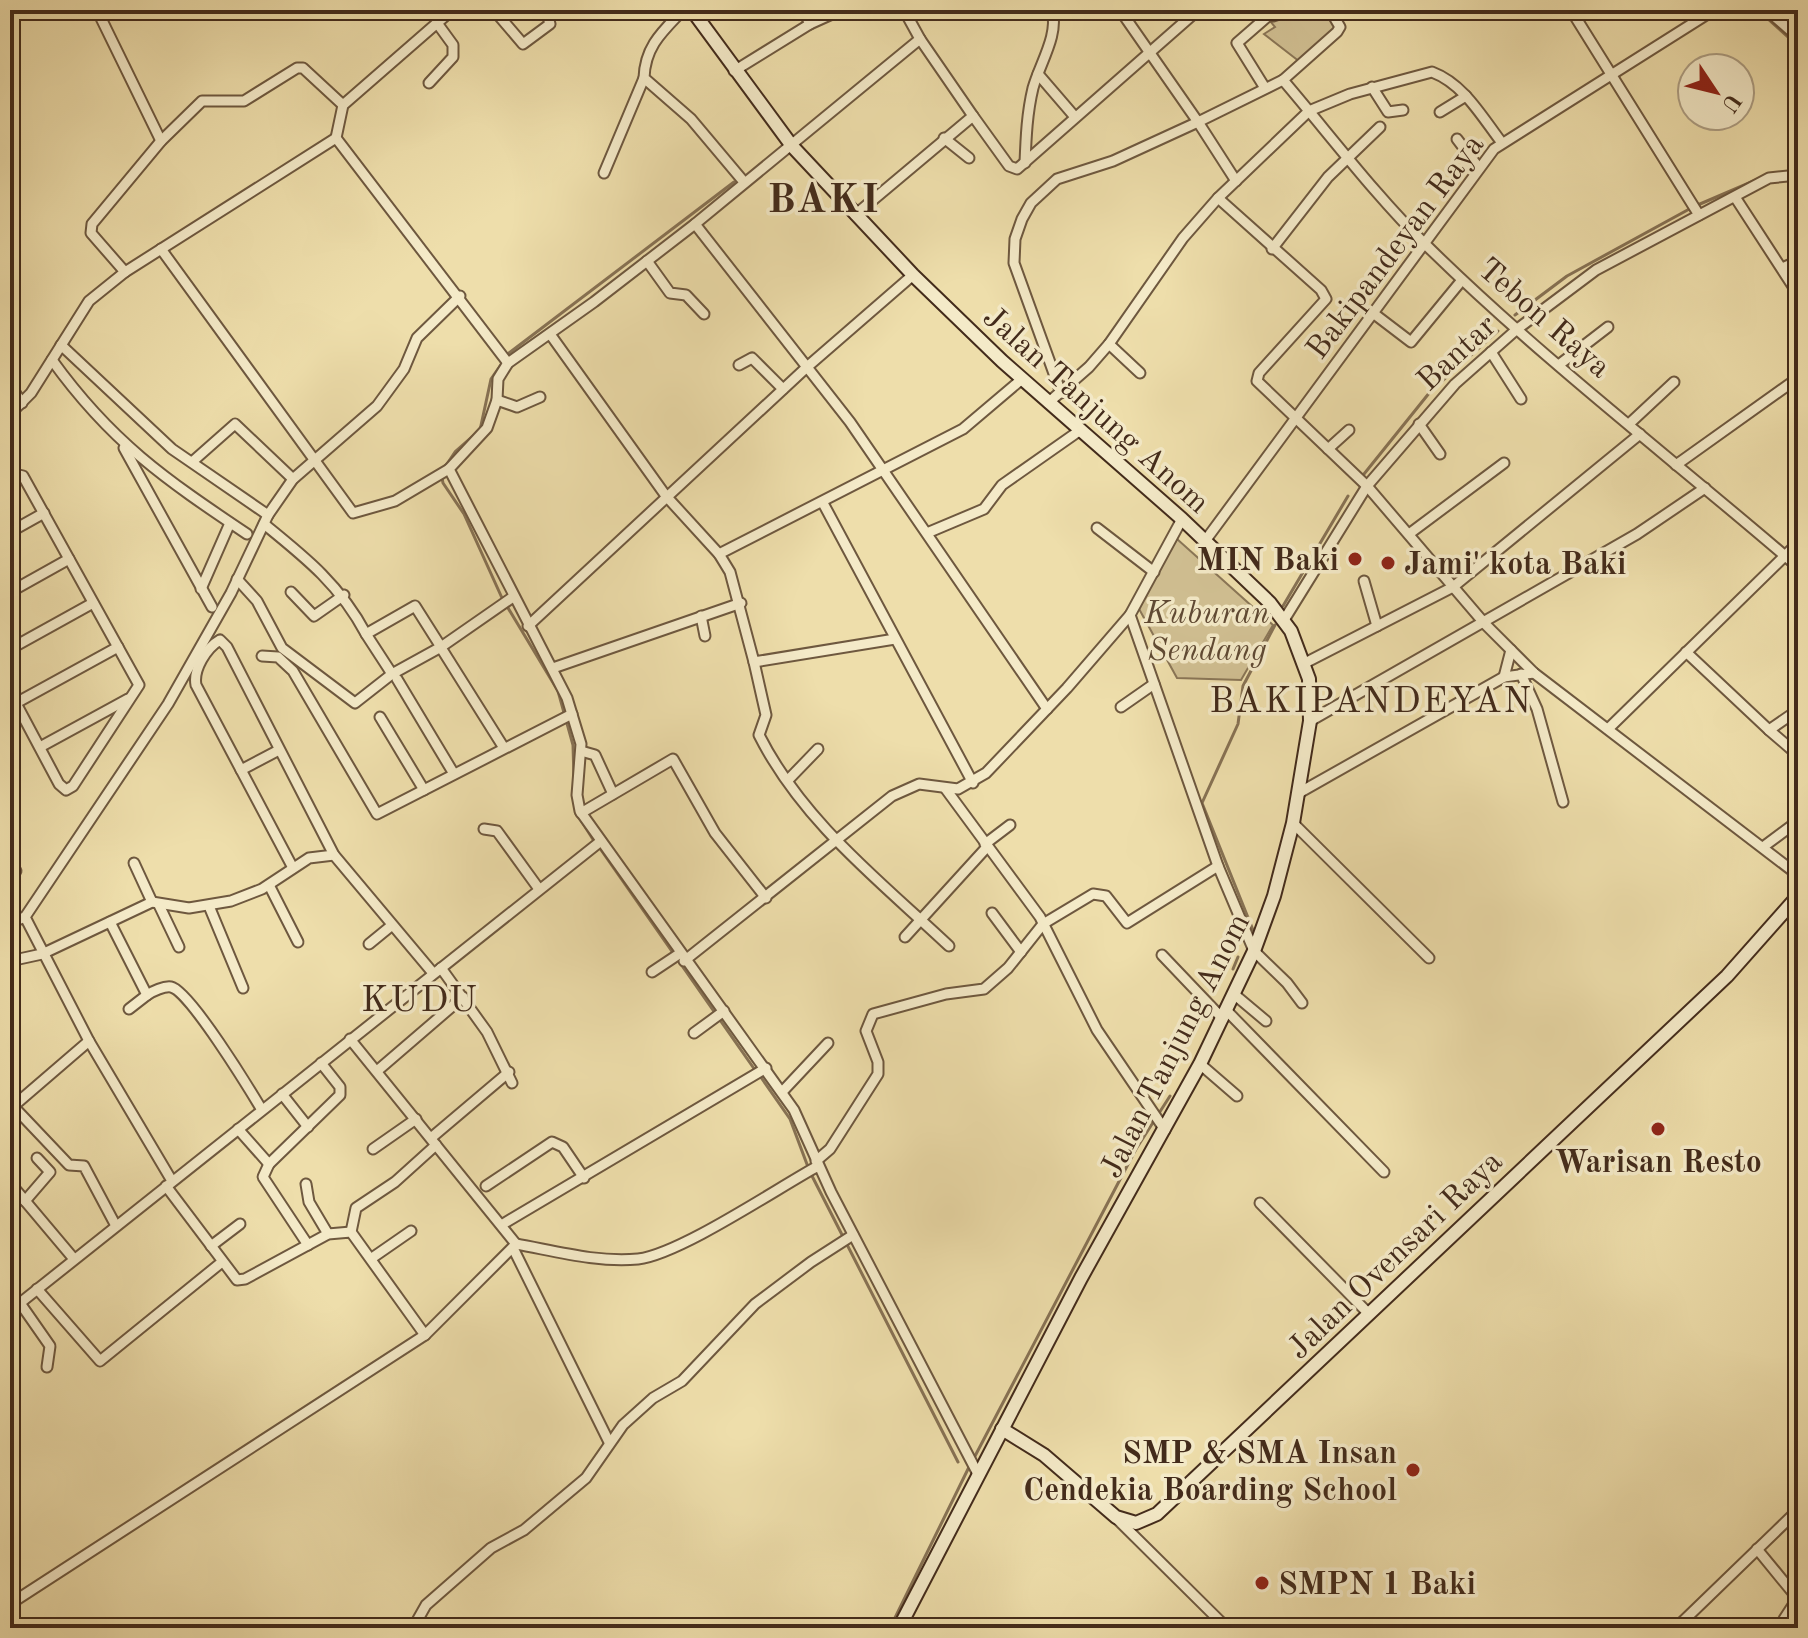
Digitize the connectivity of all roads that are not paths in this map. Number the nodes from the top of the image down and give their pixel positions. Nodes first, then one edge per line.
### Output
1 (97, 10) edge
2 (452, 10) edge
3 (494, 10) edge
4 (546, 10) edge
5 (683, 10) edge
6 (692, 10) edge
7 (803, 10) edge
8 (841, 10) edge
9 (904, 10) edge
10 (1052, 10) edge
11 (1120, 10) edge
12 (1198, 10) edge
13 (1291, 10) edge
14 (1330, 10) edge
15 (1571, 10) edge
16 (1714, 10) edge
17 (1767, 10) edge
18 (1264, 13) edge
19 (437, 23) junction
20 (810, 24) junction
21 (1798, 37) edge
22 (920, 39) junction
23 (1151, 52) junction
24 (734, 71) junction
25 (1038, 74) junction
26 (1610, 76) junction
27 (644, 78) junction
28 (1283, 80) junction
29 (429, 83) dead end
30 (1372, 87) junction
31 (1265, 88) junction
32 (1466, 96) junction
33 (343, 105) junction
34 (1403, 110) dead end
35 (1309, 111) junction
36 (1440, 112) dead end
37 (973, 116) junction
38 (1075, 117) junction
39 (1198, 122) junction
40 (1380, 127) dead end
41 (336, 138) junction
42 (944, 138) junction
43 (1457, 139) dead end
44 (161, 141) junction
45 (1502, 143) junction
46 (792, 146) junction
47 (1348, 155) junction
48 (969, 158) dead end
49 (1025, 163) junction
50 (1479, 168) junction
51 (604, 173) dead end
52 (1798, 175) edge
53 (1236, 181) junction
54 (744, 182) junction
55 (1735, 197) junction
56 (1218, 198) junction
57 (1697, 210) junction
58 (855, 215) junction
59 (695, 224) junction
60 (1423, 242) junction
61 (161, 249) junction
62 (1272, 249) junction
63 (647, 261) junction
64 (1798, 261) edge
65 (1782, 268) junction
66 (125, 272) junction
67 (913, 275) junction
68 (1462, 280) junction
69 (1798, 294) edge
70 (460, 296) junction
71 (1373, 313) junction
72 (704, 314) dead end
73 (1608, 327) dead end
74 (1513, 328) junction
75 (550, 334) junction
76 (1109, 344) junction
77 (61, 345) junction
78 (1491, 352) junction
79 (52, 360) junction
80 (506, 360) junction
81 (1560, 364) junction
82 (739, 365) dead end
83 (10, 367) edge
84 (807, 367) junction
85 (1140, 373) dead end
86 (1798, 378) edge
87 (1022, 379) junction
88 (1674, 382) dead end
89 (10, 383) edge
90 (783, 389) junction
91 (1061, 393) junction
92 (540, 397) dead end
93 (1521, 399) dead end
94 (497, 400) junction
95 (22, 403) junction
96 (1048, 403) junction
97 (10, 414) edge
98 (1297, 419) junction
99 (1419, 424) junction
100 (1629, 424) junction
101 (1349, 430) dead end
102 (1079, 431) junction
103 (1640, 434) junction
104 (118, 438) junction
105 (1328, 449) junction
106 (1440, 454) dead end
107 (313, 461) junction
108 (192, 462) junction
109 (1504, 463) dead end
110 (1676, 465) junction
111 (884, 471) junction
112 (10, 473) edge
113 (443, 474) junction
114 (293, 479) junction
115 (1364, 484) junction
116 (1705, 488) junction
117 (666, 496) junction
118 (823, 503) junction
119 (44, 513) junction
120 (1182, 519) junction
121 (266, 520) junction
122 (230, 523) junction
123 (1097, 528) dead end
124 (10, 532) edge
125 (927, 533) junction
126 (247, 534) dead end
127 (1409, 534) junction
128 (1205, 541) junction
129 (1798, 543) edge
130 (719, 554) junction
131 (1784, 555) junction
132 (69, 559) junction
133 (1798, 567) edge
134 (1154, 572) junction
135 (237, 579) junction
136 (1364, 581) dead end
137 (1453, 587) junction
138 (201, 589) junction
139 (10, 592) edge
140 (291, 592) dead end
141 (344, 595) junction
142 (507, 600) junction
143 (93, 603) junction
144 (741, 603) junction
145 (212, 607) dead end
146 (1130, 615) junction
147 (701, 616) junction
148 (1284, 620) junction
149 (1485, 624) junction
150 (528, 626) junction
151 (1377, 626) junction
152 (366, 634) junction
153 (705, 636) dead end
154 (895, 639) junction
155 (118, 647) junction
156 (10, 649) edge
157 (442, 649) junction
158 (1511, 650) junction
159 (1686, 652) junction
160 (262, 656) dead end
161 (754, 662) junction
162 (1305, 663) junction
163 (553, 668) junction
164 (1534, 673) junction
165 (1521, 674) junction
166 (394, 676) junction
167 (1504, 677) junction
168 (1154, 684) junction
169 (10, 692) edge
170 (131, 697) junction
171 (16, 703) junction
172 (1121, 707) dead end
173 (1047, 709) junction
174 (1798, 710) edge
175 (568, 715) junction
176 (380, 717) dead end
177 (1310, 721) junction
178 (1608, 729) junction
179 (1769, 730) junction
180 (40, 747) junction
181 (504, 748) junction
182 (818, 749) dead end
183 (279, 750) junction
184 (581, 751) junction
185 (1798, 755) edge
186 (241, 770) junction
187 (454, 774) junction
188 (789, 779) junction
189 (973, 783) junction
190 (945, 788) junction
191 (424, 790) junction
192 (613, 794) junction
193 (1297, 794) junction
194 (1563, 802) dead end
195 (581, 813) junction
196 (1798, 821) edge
197 (1293, 823) junction
198 (1010, 825) dead end
199 (484, 829) dead end
200 (835, 842) junction
201 (598, 844) junction
202 (986, 845) junction
203 (1763, 847) junction
204 (334, 855) junction
205 (10, 861) edge
206 (134, 863) dead end
207 (1218, 866) junction
208 (293, 868) junction
209 (16, 871) dead end
210 (1798, 875) edge
211 (269, 885) junction
212 (539, 889) junction
213 (1798, 896) edge
214 (766, 898) junction
215 (156, 904) junction
216 (209, 906) junction
217 (992, 913) dead end
218 (25, 917) junction
219 (920, 919) junction
220 (110, 922) junction
221 (10, 923) edge
222 (1043, 924) junction
223 (391, 926) junction
224 (905, 937) dead end
225 (298, 942) dead end
226 (369, 944) dead end
227 (949, 946) dead end
228 (179, 947) dead end
229 (1254, 951) junction
230 (1021, 952) junction
231 (42, 954) junction
232 (1162, 955) dead end
233 (678, 957) junction
234 (1429, 958) dead end
235 (10, 961) edge
236 (437, 970) junction
237 (652, 972) dead end
238 (243, 988) dead end
239 (147, 995) junction
240 (1235, 995) junction
241 (463, 997) junction
242 (1302, 1003) dead end
243 (129, 1009) dead end
244 (719, 1015) junction
245 (1225, 1015) junction
246 (1266, 1021) dead end
247 (694, 1033) dead end
248 (350, 1039) junction
249 (89, 1041) junction
250 (828, 1043) dead end
251 (321, 1063) junction
252 (1200, 1064) junction
253 (377, 1071) junction
254 (760, 1072) junction
255 (782, 1092) junction
256 (282, 1094) junction
257 (1237, 1096) dead end
258 (11, 1107) edge
259 (262, 1110) junction
260 (416, 1119) junction
261 (1160, 1122) junction
262 (308, 1127) junction
263 (238, 1129) junction
264 (434, 1142) junction
265 (373, 1149) dead end
266 (37, 1158) dead end
267 (60, 1158) junction
268 (269, 1164) junction
269 (814, 1167) junction
270 (50, 1172) junction
271 (1384, 1172) dead end
272 (584, 1178) junction
273 (10, 1183) edge
274 (169, 1184) junction
275 (306, 1184) dead end
276 (486, 1186) dead end
277 (25, 1201) junction
278 (1260, 1203) dead end
279 (240, 1224) dead end
280 (503, 1224) junction
281 (116, 1226) junction
282 (411, 1231) dead end
283 (351, 1232) junction
284 (328, 1234) junction
285 (848, 1238) junction
286 (308, 1245) junction
287 (211, 1246) junction
288 (515, 1247) junction
289 (372, 1258) junction
290 (74, 1259) junction
291 (222, 1262) junction
292 (37, 1289) junction
293 (20, 1303) junction
294 (10, 1311) edge
295 (1369, 1314) junction
296 (425, 1335) junction
297 (47, 1367) dead end
298 (1002, 1429) junction
299 (609, 1442) junction
300 (973, 1467) junction
301 (1798, 1510) edge
302 (1116, 1517) junction
303 (1757, 1549) junction
304 (1797, 1599) edge
305 (10, 1604) edge
306 (413, 1628) edge
307 (899, 1628) edge
308 (1227, 1628) edge
309 (1676, 1628) edge
310 (1786, 1628) edge

1 - 44 street
2 - 19 street
3 - 4 street
5 - 27 street
6 - 24 main road, Jalan Tanjung Anom
7 - 20 street
8 - 20 street
9 - 22 street
10 - 25 street
11 - 23 street
12 - 23 street
13 - 18 street
14 - 28 street
15 - 26 street
16 - 26 street, Bakipandeyan Raya
17 - 21 street
18 - 31 street
19 - 29 street
19 - 33 street
20 - 24 street
22 - 37 street
22 - 46 street
23 - 38 street
23 - 39 street
24 - 46 main road, Jalan Tanjung Anom
25 - 38 street
25 - 49 street
26 - 45 street, Bakipandeyan Raya
26 - 57 street
27 - 51 street
27 - 54 street
28 - 31 street
28 - 35 street, Tebon Raya
30 - 32 street
30 - 34 street
30 - 35 street
31 - 39 street
32 - 36 street
32 - 45 street
33 - 41 street
33 - 44 street
35 - 47 street, Tebon Raya
35 - 53 street
37 - 42 street
37 - 49 street
38 - 49 street
39 - 53 street
39 - 91 street
40 - 47 street
41 - 61 street
41 - 70 street
42 - 48 street
42 - 58 street
43 - 50 street
44 - 66 street
45 - 50 street, Bakipandeyan Raya
46 - 54 street
46 - 58 main road, Jalan Tanjung Anom
47 - 60 street, Tebon Raya
47 - 62 street
50 - 60 street, Bakipandeyan Raya
52 - 55 street, Bantar
53 - 56 street
54 - 59 street
55 - 57 street, Bantar
55 - 65 street
56 - 62 street
56 - 76 street
57 - 74 street, Bantar
58 - 67 main road, Jalan Tanjung Anom
59 - 63 street
59 - 84 street
60 - 68 street, Tebon Raya
60 - 71 street, Bakipandeyan Raya
61 - 66 street
61 - 107 street
62 - 98 street
63 - 72 street
63 - 75 street
64 - 65 street
65 - 69 street
66 - 77 street
67 - 84 street
67 - 87 main road, Jalan Tanjung Anom
68 - 71 street
68 - 74 street, Tebon Raya
70 - 80 street
70 - 107 street
71 - 98 street, Bakipandeyan Raya
73 - 81 street
74 - 78 street, Bantar
74 - 81 street, Tebon Raya
75 - 80 street
75 - 117 street
76 - 85 street
76 - 91 street
77 - 79 street
77 - 108 street
78 - 93 street
78 - 99 street, Bantar
79 - 95 street
79 - 104 street
80 - 94 street
81 - 100 street, Tebon Raya
82 - 90 street
83 - 89 street
84 - 90 street
84 - 111 street
86 - 110 street
87 - 96 main road, Jalan Tanjung Anom
87 - 111 street
88 - 100 street
89 - 95 street
90 - 117 street
91 - 96 street
92 - 94 street
94 - 113 street
95 - 97 street
96 - 102 main road, Jalan Tanjung Anom
98 - 105 street
98 - 128 street, Bakipandeyan Raya
99 - 106 street
99 - 115 street, Bantar
100 - 103 street, Tebon Raya
101 - 105 street
102 - 120 main road, Jalan Tanjung Anom
102 - 125 street
103 - 110 street, Tebon Raya
103 - 137 street
104 - 122 street
104 - 138 street
105 - 115 street
107 - 113 street
107 - 114 street
108 - 114 street
108 - 121 street
109 - 127 street
110 - 116 street, Tebon Raya
111 - 118 street
111 - 125 street
112 - 119 street
113 - 142 street
114 - 121 street
115 - 127 street
115 - 148 street, Bantar
116 - 131 street, Tebon Raya
116 - 149 street
117 - 130 street
117 - 150 street
118 - 130 street
118 - 154 street
119 - 124 street
119 - 132 street
120 - 128 main road, Jalan Tanjung Anom
120 - 134 street
121 - 135 street
121 - 141 street
122 - 126 street
122 - 138 street
123 - 134 street
125 - 173 street
127 - 137 street
128 - 148 main road, Jalan Tanjung Anom
129 - 131 street
130 - 144 street
131 - 133 street, Tebon Raya
131 - 159 street
132 - 139 street
132 - 143 street
134 - 146 street
135 - 166 street
135 - 218 street
136 - 151 street
137 - 149 street
137 - 151 street
138 - 145 street
140 - 141 street
141 - 152 street
142 - 150 street
142 - 157 street
143 - 155 street
143 - 156 street
144 - 147 street
144 - 161 street
146 - 168 street
146 - 173 street
147 - 153 street
147 - 163 street
148 - 162 main road, Jalan Tanjung Anom
149 - 158 street
149 - 177 street
150 - 163 street
151 - 162 street
152 - 157 street
152 - 166 street
154 - 161 street
154 - 189 street
155 - 170 street
155 - 171 street
157 - 166 street
157 - 181 street
158 - 164 street
158 - 167 street
159 - 178 street
159 - 179 street
160 - 191 street
161 - 188 street
162 - 177 main road, Jalan Tanjung Anom
163 - 175 street
164 - 165 street
164 - 178 street
165 - 167 street
165 - 194 street
166 - 187 street
167 - 193 street
168 - 172 street
168 - 207 street
169 - 171 street
170 - 180 street
170 - 180 street
171 - 180 street
173 - 189 street
174 - 179 street
175 - 181 street
175 - 184 street
176 - 191 street
177 - 193 main road, Jalan Tanjung Anom
178 - 203 street
179 - 185 street
181 - 187 street
182 - 188 street
183 - 186 street
183 - 186 street
183 - 204 street
184 - 192 street
184 - 195 street
186 - 208 street
187 - 191 street
188 - 200 street
189 - 190 street
190 - 200 street
190 - 202 street
192 - 195 street
192 - 214 street
193 - 197 main road, Jalan Tanjung Anom
195 - 201 street
196 - 203 street
197 - 229 main road, Jalan Tanjung Anom
197 - 234 street
198 - 202 street
199 - 212 street
200 - 214 street
200 - 219 street
201 - 212 street
201 - 233 street
202 - 219 street
202 - 222 street
203 - 210 street
204 - 208 street
204 - 223 street
205 - 209 street
206 - 215 street
207 - 222 street
207 - 229 street
208 - 211 street
211 - 216 street
211 - 225 street
212 - 236 street
213 - 295 main road, Jalan Ovensari Raya
214 - 233 street
215 - 216 street
215 - 220 street
215 - 228 street
216 - 238 street
217 - 230 street
218 - 221 street
218 - 231 street
219 - 224 street
219 - 227 street
220 - 231 street
220 - 239 street
222 - 230 street
222 - 261 street
223 - 226 street
223 - 236 street
229 - 240 main road, Jalan Tanjung Anom
229 - 242 street
230 - 269 street
231 - 235 street
231 - 249 street
232 - 245 street
233 - 237 street
233 - 244 street
236 - 241 street
236 - 248 street
239 - 243 street
239 - 259 street
240 - 245 main road, Jalan Tanjung Anom
240 - 246 street
241 - 253 street
241 - 264 street
244 - 247 street
244 - 254 street
245 - 252 main road, Jalan Tanjung Anom
245 - 271 street
248 - 251 street
248 - 253 street
249 - 258 street
249 - 274 street
250 - 255 street
251 - 256 street
251 - 262 street
252 - 257 street
252 - 261 main road, Jalan Tanjung Anom
253 - 260 street
254 - 255 street
254 - 272 street
255 - 269 street
256 - 259 street
256 - 262 street
258 - 267 street
259 - 263 street
260 - 264 street
260 - 265 street
261 - 298 main road, Jalan Tanjung Anom
262 - 268 street
263 - 268 street
263 - 274 street
264 - 280 street
264 - 283 street
266 - 270 street
267 - 270 street
267 - 281 street
268 - 286 street
269 - 285 street
269 - 288 street
270 - 277 street
272 - 276 street
272 - 280 street
273 - 277 street
274 - 281 street
274 - 287 street
275 - 284 street
277 - 290 street
278 - 295 street
279 - 287 street
280 - 288 street
281 - 290 street
282 - 289 street
283 - 284 street
283 - 289 street
284 - 286 street
285 - 299 street
285 - 300 street
286 - 291 street
287 - 291 street
288 - 296 street
288 - 299 street
289 - 296 street
290 - 292 street
291 - 292 street
292 - 293 street
293 - 294 street
293 - 297 street
295 - 302 main road, Jalan Ovensari Raya
296 - 305 street
298 - 300 main road, Jalan Tanjung Anom
298 - 302 main road
299 - 306 street
300 - 307 main road, Jalan Tanjung Anom
301 - 303 street
302 - 308 street
303 - 304 street
303 - 309 street
304 - 310 street

